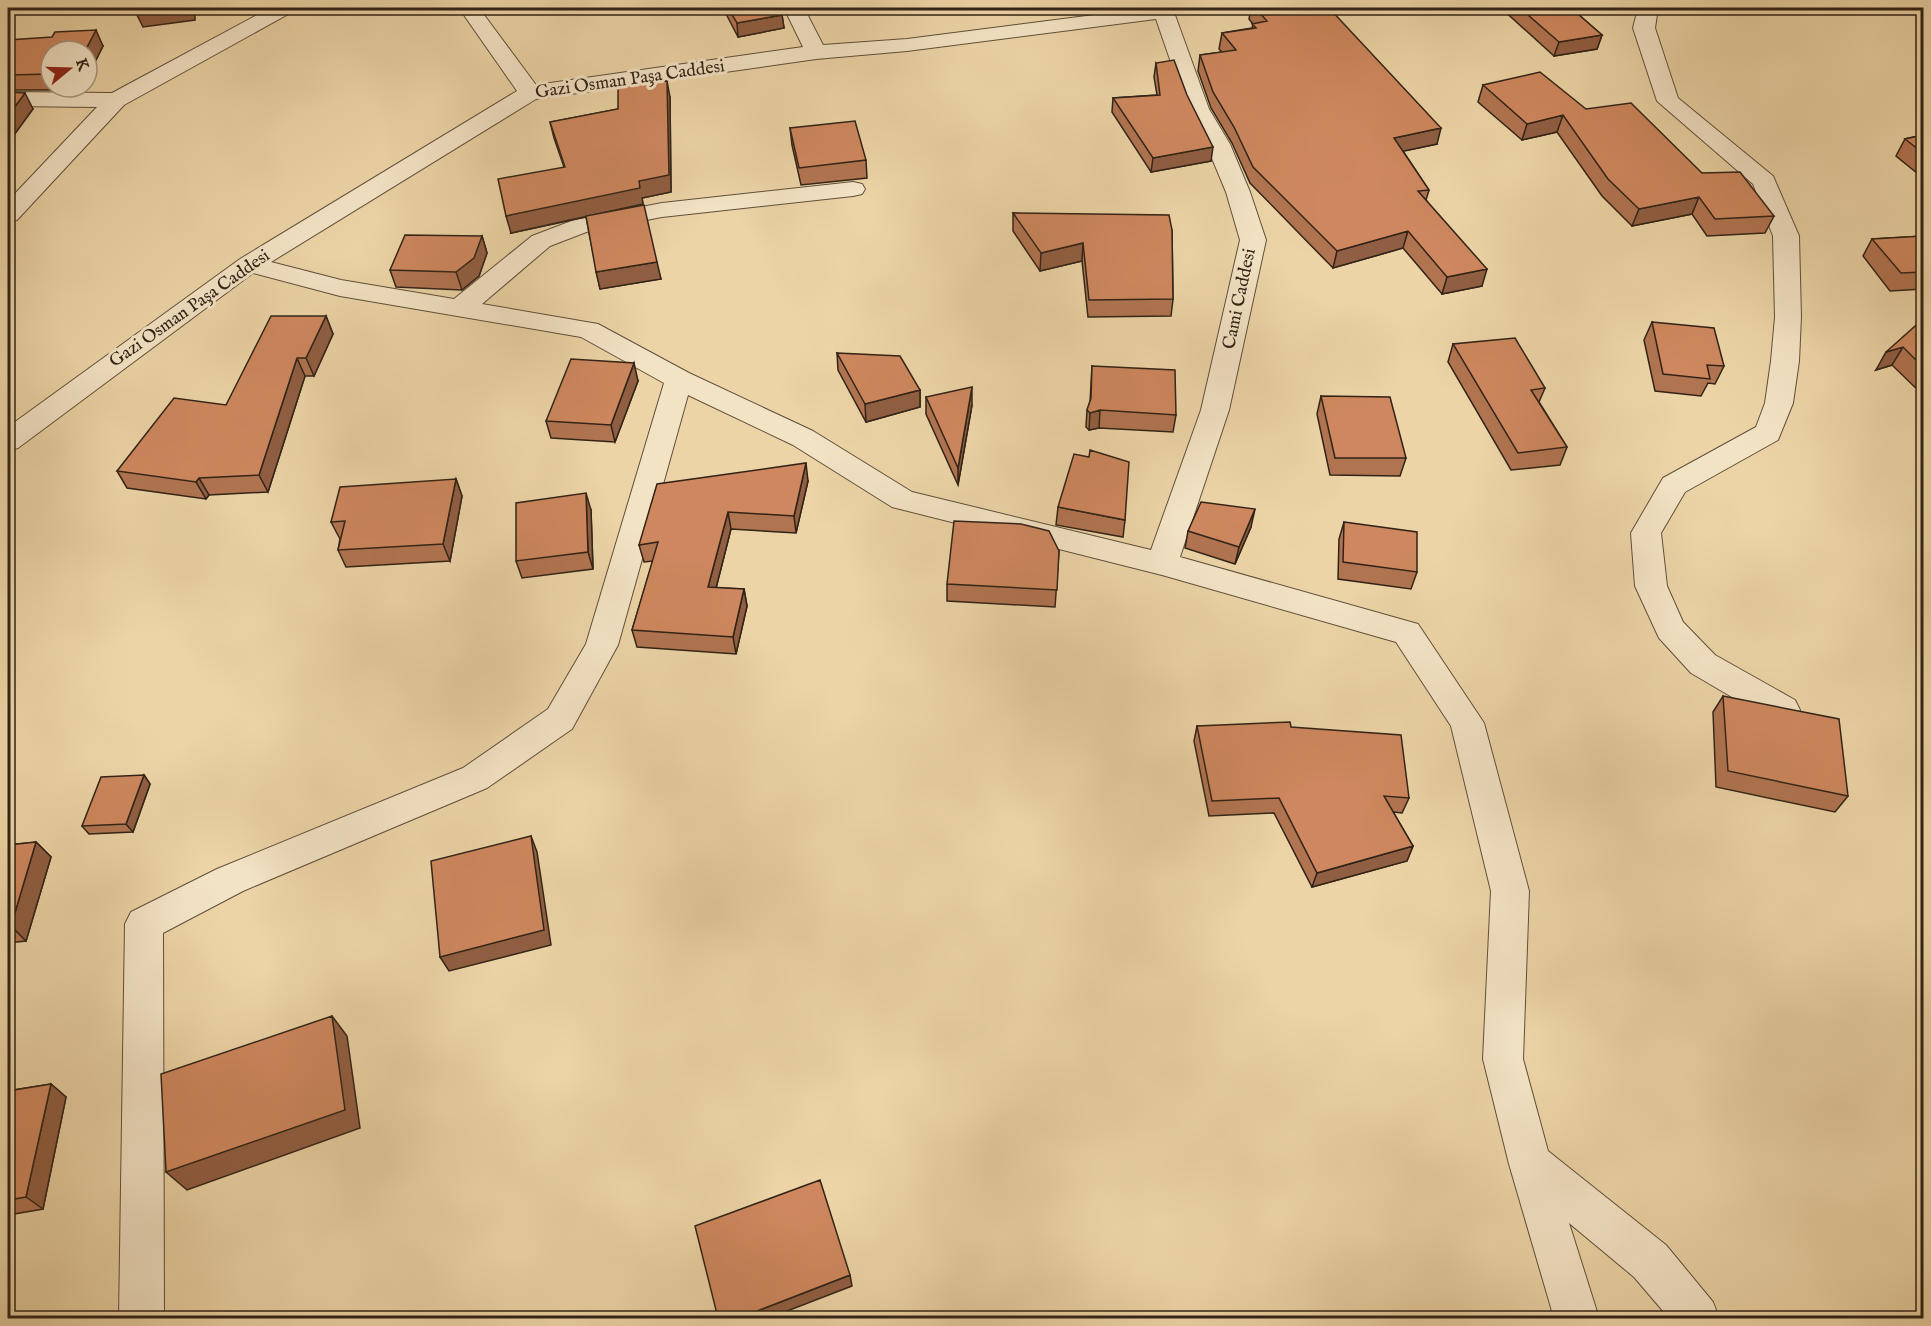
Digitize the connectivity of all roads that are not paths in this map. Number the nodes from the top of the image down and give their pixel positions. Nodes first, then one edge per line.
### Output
1 (285, 8) edge
2 (469, 8) edge
3 (794, 8) edge
4 (1648, 8) edge
5 (1166, 9) edge
6 (816, 52) junction
7 (530, 93) junction
8 (8, 99) edge
9 (116, 100) junction
10 (853, 189) dead end
11 (8, 215) edge
12 (249, 264) junction
13 (460, 308) junction
14 (679, 379) junction
15 (8, 441) edge
16 (1162, 564) junction
17 (1783, 710) edge
18 (1530, 1164) junction
19 (141, 1318) edge
20 (1576, 1318) edge
21 (1697, 1318) edge

1 - 9 street
2 - 7 street
3 - 6 street
4 - 17 street
5 - 6 street, Gazi Osman Paşa Caddesi
5 - 16 street, Cami Caddesi
6 - 7 street, Gazi Osman Paşa Caddesi
7 - 12 street, Gazi Osman Paşa Caddesi
8 - 9 street
9 - 11 street
10 - 13 street
12 - 13 street
12 - 15 street, Gazi Osman Paşa Caddesi
13 - 14 street
14 - 16 street
14 - 19 street
16 - 18 street
18 - 20 street
18 - 21 street

